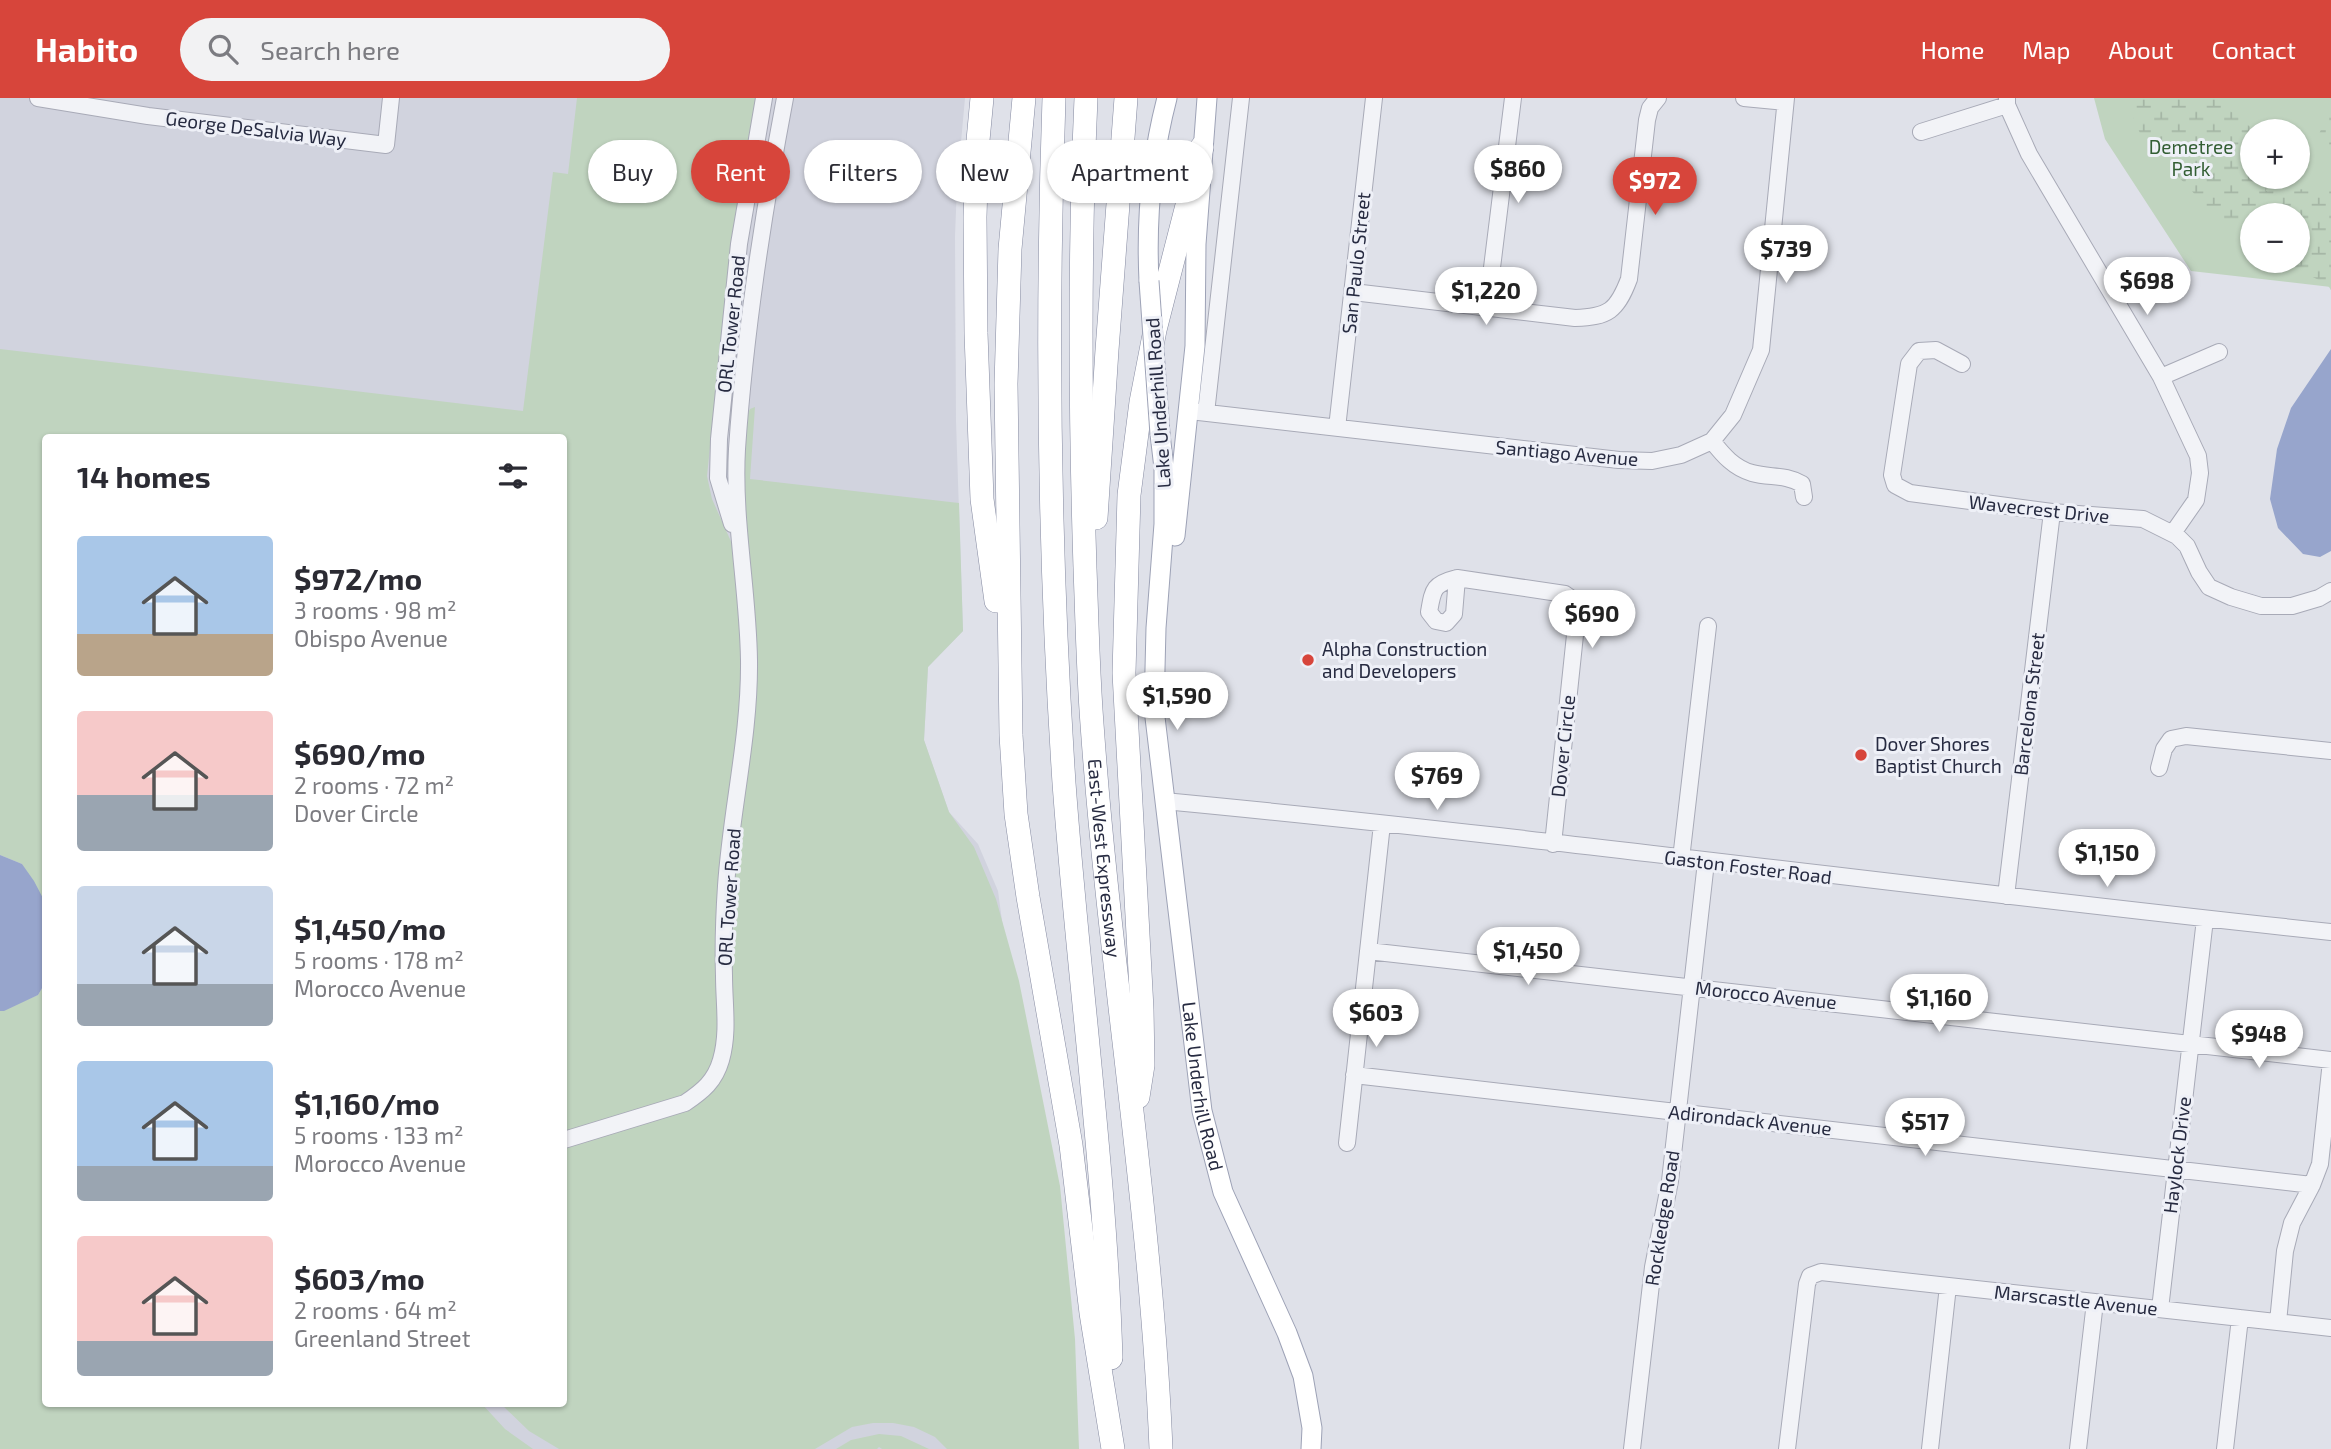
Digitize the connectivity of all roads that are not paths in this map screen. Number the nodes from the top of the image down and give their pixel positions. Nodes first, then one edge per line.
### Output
1 (38, 98) edge
2 (391, 98) edge
3 (764, 98) edge
4 (785, 98) edge
5 (982, 98) edge
6 (1024, 98) edge
7 (1054, 98) edge
8 (1086, 98) edge
9 (1126, 98) edge
10 (1167, 98) edge
11 (1206, 98) edge
12 (1241, 98) edge
13 (1374, 98) edge
14 (1513, 98) edge
15 (1658, 98) edge
16 (1744, 98) edge
17 (1786, 100) edge
18 (2007, 102) edge
19 (1921, 132) dead end
20 (756, 140) edge
21 (777, 140) edge
22 (1203, 140) edge
23 (745, 203) edge
24 (766, 203) edge
25 (1188, 203) edge
26 (1199, 203) edge
27 (1353, 292) junction
28 (1487, 308) junction
29 (2219, 352) dead end
30 (1962, 364) dead end
31 (2161, 377) junction
32 (724, 392) junction
33 (741, 394) junction
34 (1198, 412) junction
35 (1336, 428) junction
36 (1712, 441) junction
37 (1804, 497) dead end
38 (2052, 512) junction
39 (2173, 533) junction
40 (740, 550) junction
41 (1457, 578) dead end
42 (1086, 587) junction
43 (2331, 591) edge
44 (1708, 626) dead end
45 (1009, 688) junction
46 (1154, 709) junction
47 (2331, 751) edge
48 (2159, 768) dead end
49 (1164, 802) junction
50 (1382, 824) junction
51 (1553, 844) junction
52 (1681, 859) junction
53 (1706, 862) junction
54 (2006, 896) junction
55 (2205, 919) junction
56 (2331, 932) edge
57 (1368, 951) junction
58 (1692, 987) junction
59 (2190, 1044) junction
60 (2331, 1061) edge
61 (1354, 1075) junction
62 (1678, 1112) junction
63 (1134, 1124) junction
64 (567, 1139) edge
65 (1346, 1143) dead end
66 (2176, 1168) junction
67 (2312, 1185) junction
68 (1948, 1286) junction
69 (2095, 1302) junction
70 (2160, 1309) junction
71 (2240, 1318) junction
72 (2278, 1322) junction
73 (2331, 1328) edge
74 (1113, 1449) edge
75 (1161, 1449) edge
76 (1311, 1449) edge
77 (1632, 1449) edge
78 (1787, 1449) edge
79 (1930, 1449) edge
80 (2078, 1449) edge
81 (2225, 1449) edge

1 - 2 street, George DeSalvia Way
3 - 20 street, ORL Tower Road
4 - 21 street, ORL Tower Road
5 - 45 highway
6 - 45 highway
7 - 74 highway, East-West Expressway
8 - 42 highway, East-West Expressway
9 - 42 highway
10 - 46 main road, Lake Underhill Road, bridge
11 - 22 main road, Lake Underhill Road
12 - 34 street, Lake Underhill Road
13 - 27 street, San Paulo Street
14 - 28 street
15 - 28 street
16 - 17 street
17 - 36 street, Santiago Avenue
18 - 19 street
18 - 31 street
23 - 32 street, ORL Tower Road
24 - 33 street, ORL Tower Road
25 - 63 highway
26 - 34 main road, Lake Underhill Road
27 - 28 street
27 - 35 street, San Paulo Street
29 - 31 street
30 - 38 street, Wavecrest Drive
31 - 39 street
32 - 33 street
32 - 40 street, ORL Tower Road
33 - 40 street, ORL Tower Road
34 - 35 street, Santiago Avenue
34 - 46 main road, Lake Underhill Road
35 - 36 street, Santiago Avenue
36 - 37 street
38 - 39 street, Wavecrest Drive
38 - 54 street, Barcelona Street
39 - 43 street, Wavecrest Drive
40 - 64 street, ORL Tower Road
41 - 51 street, Dover Circle
42 - 63 highway, East-West Expressway
44 - 52 street
45 - 74 highway
46 - 49 main road, Lake Underhill Road
47 - 48 street
49 - 50 street, Gaston Foster Road
49 - 76 main road, Lake Underhill Road
50 - 51 street, Gaston Foster Road
50 - 57 street
51 - 52 street, Gaston Foster Road
52 - 53 street, Gaston Foster Road
53 - 54 street, Gaston Foster Road
53 - 58 street, Rockledge Road
54 - 55 street, Gaston Foster Road
55 - 56 street, Gaston Foster Road
55 - 59 street, Haylock Drive
57 - 58 street, Morocco Avenue
57 - 61 street
58 - 59 street, Morocco Avenue
58 - 62 street, Rockledge Road
59 - 60 street, Morocco Avenue
59 - 66 street, Haylock Drive
60 - 67 street
61 - 62 street, Adirondack Avenue
61 - 65 street
62 - 66 street, Adirondack Avenue
62 - 77 street, Rockledge Road
63 - 75 highway, East-West Expressway
66 - 67 street, Adirondack Avenue
66 - 70 street, Haylock Drive
67 - 72 street
68 - 69 street, Marscastle Avenue
68 - 78 street, Marscastle Avenue
68 - 79 street
69 - 70 street, Marscastle Avenue
69 - 80 street
70 - 71 street, Marscastle Avenue
71 - 72 street, Marscastle Avenue
71 - 81 street
72 - 73 street, Marscastle Avenue

